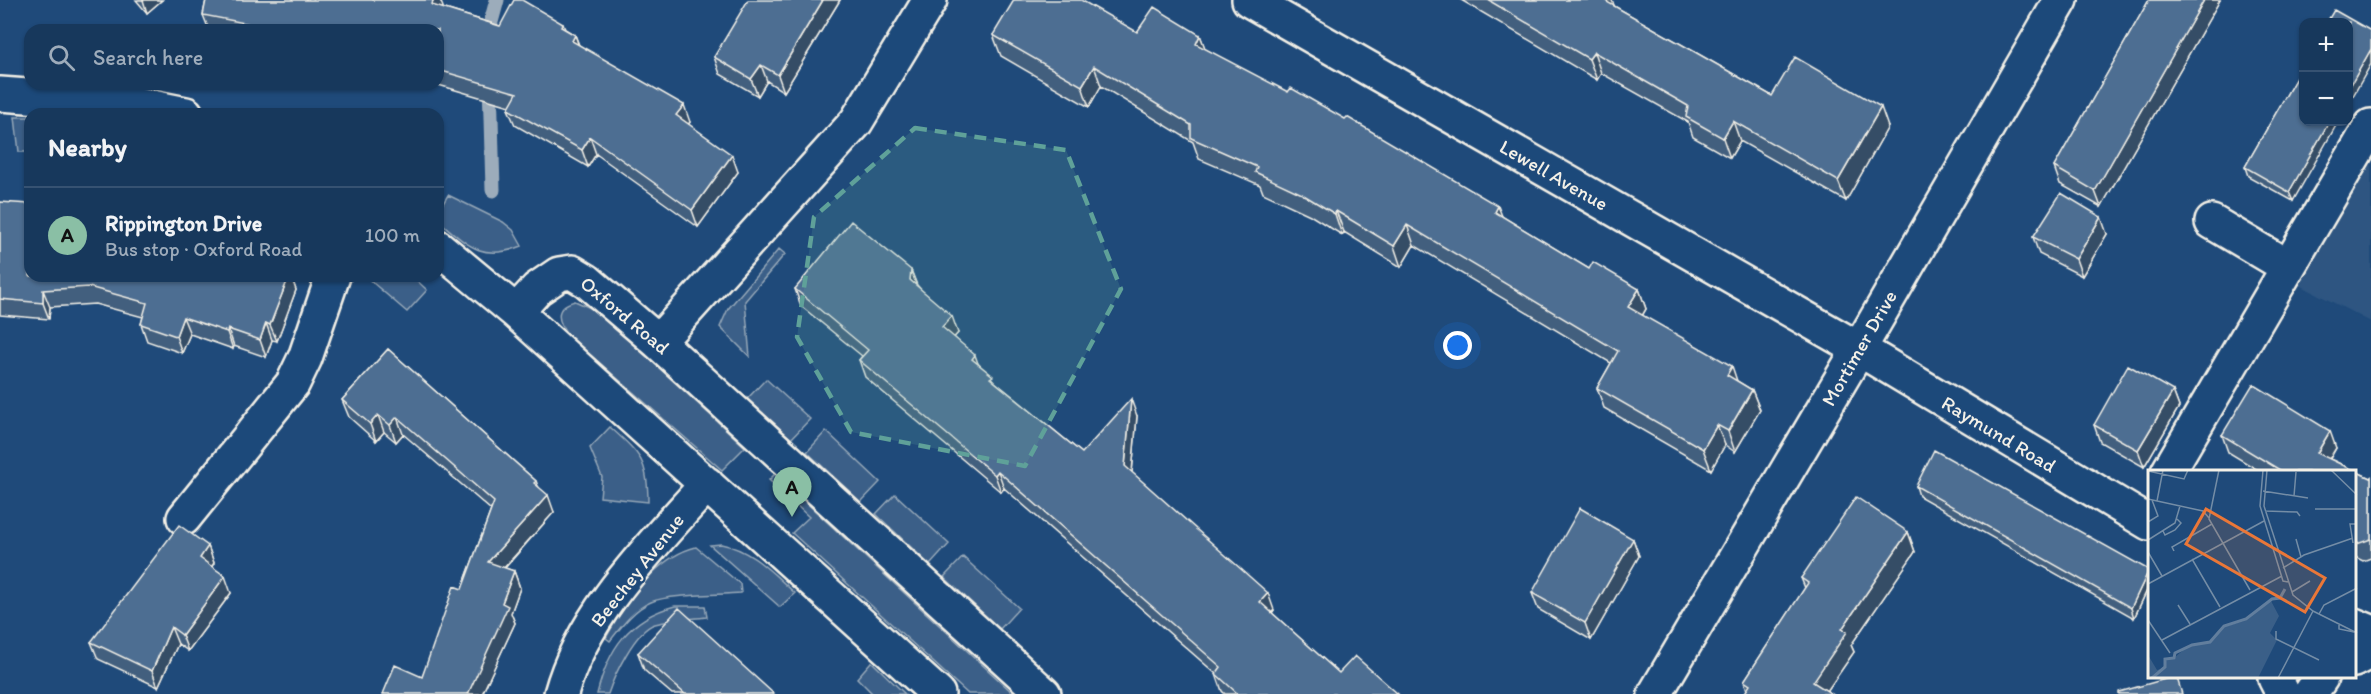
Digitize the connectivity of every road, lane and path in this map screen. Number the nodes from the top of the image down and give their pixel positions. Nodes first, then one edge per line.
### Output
1 (930, 0) edge
2 (1249, 0) edge
3 (2061, 0) edge
4 (0, 94) edge
5 (157, 108) edge
6 (2371, 126) edge
7 (2212, 222) dead end
8 (444, 252) edge
9 (2288, 267) junction
10 (331, 282) edge
11 (516, 312) junction
12 (658, 342) junction
13 (1859, 349) junction
14 (2169, 470) edge
15 (707, 484) junction
16 (2146, 515) edge
17 (184, 518) dead end
18 (2356, 626) edge
19 (2371, 632) edge
20 (2371, 651) edge
21 (2356, 659) edge
22 (2276, 679) edge
23 (2320, 679) edge
24 (561, 694) edge
25 (938, 694) edge
26 (1044, 694) edge
27 (1655, 694) edge
28 (2283, 694) edge
29 (2310, 694) edge

1 - 12 street
2 - 13 street, Lewell Avenue
3 - 13 street, Mortimer Drive
4 - 5 street
6 - 9 street
7 - 9 street
8 - 11 street
9 - 14 street
10 - 17 street
11 - 12 street, Oxford Road
11 - 15 street
12 - 26 street, Oxford Road
13 - 16 street, Raymund Road
13 - 27 street, Mortimer Drive
15 - 24 street, Beechey Avenue
15 - 25 street
18 - 19 street
20 - 21 street
22 - 28 street
23 - 29 street

